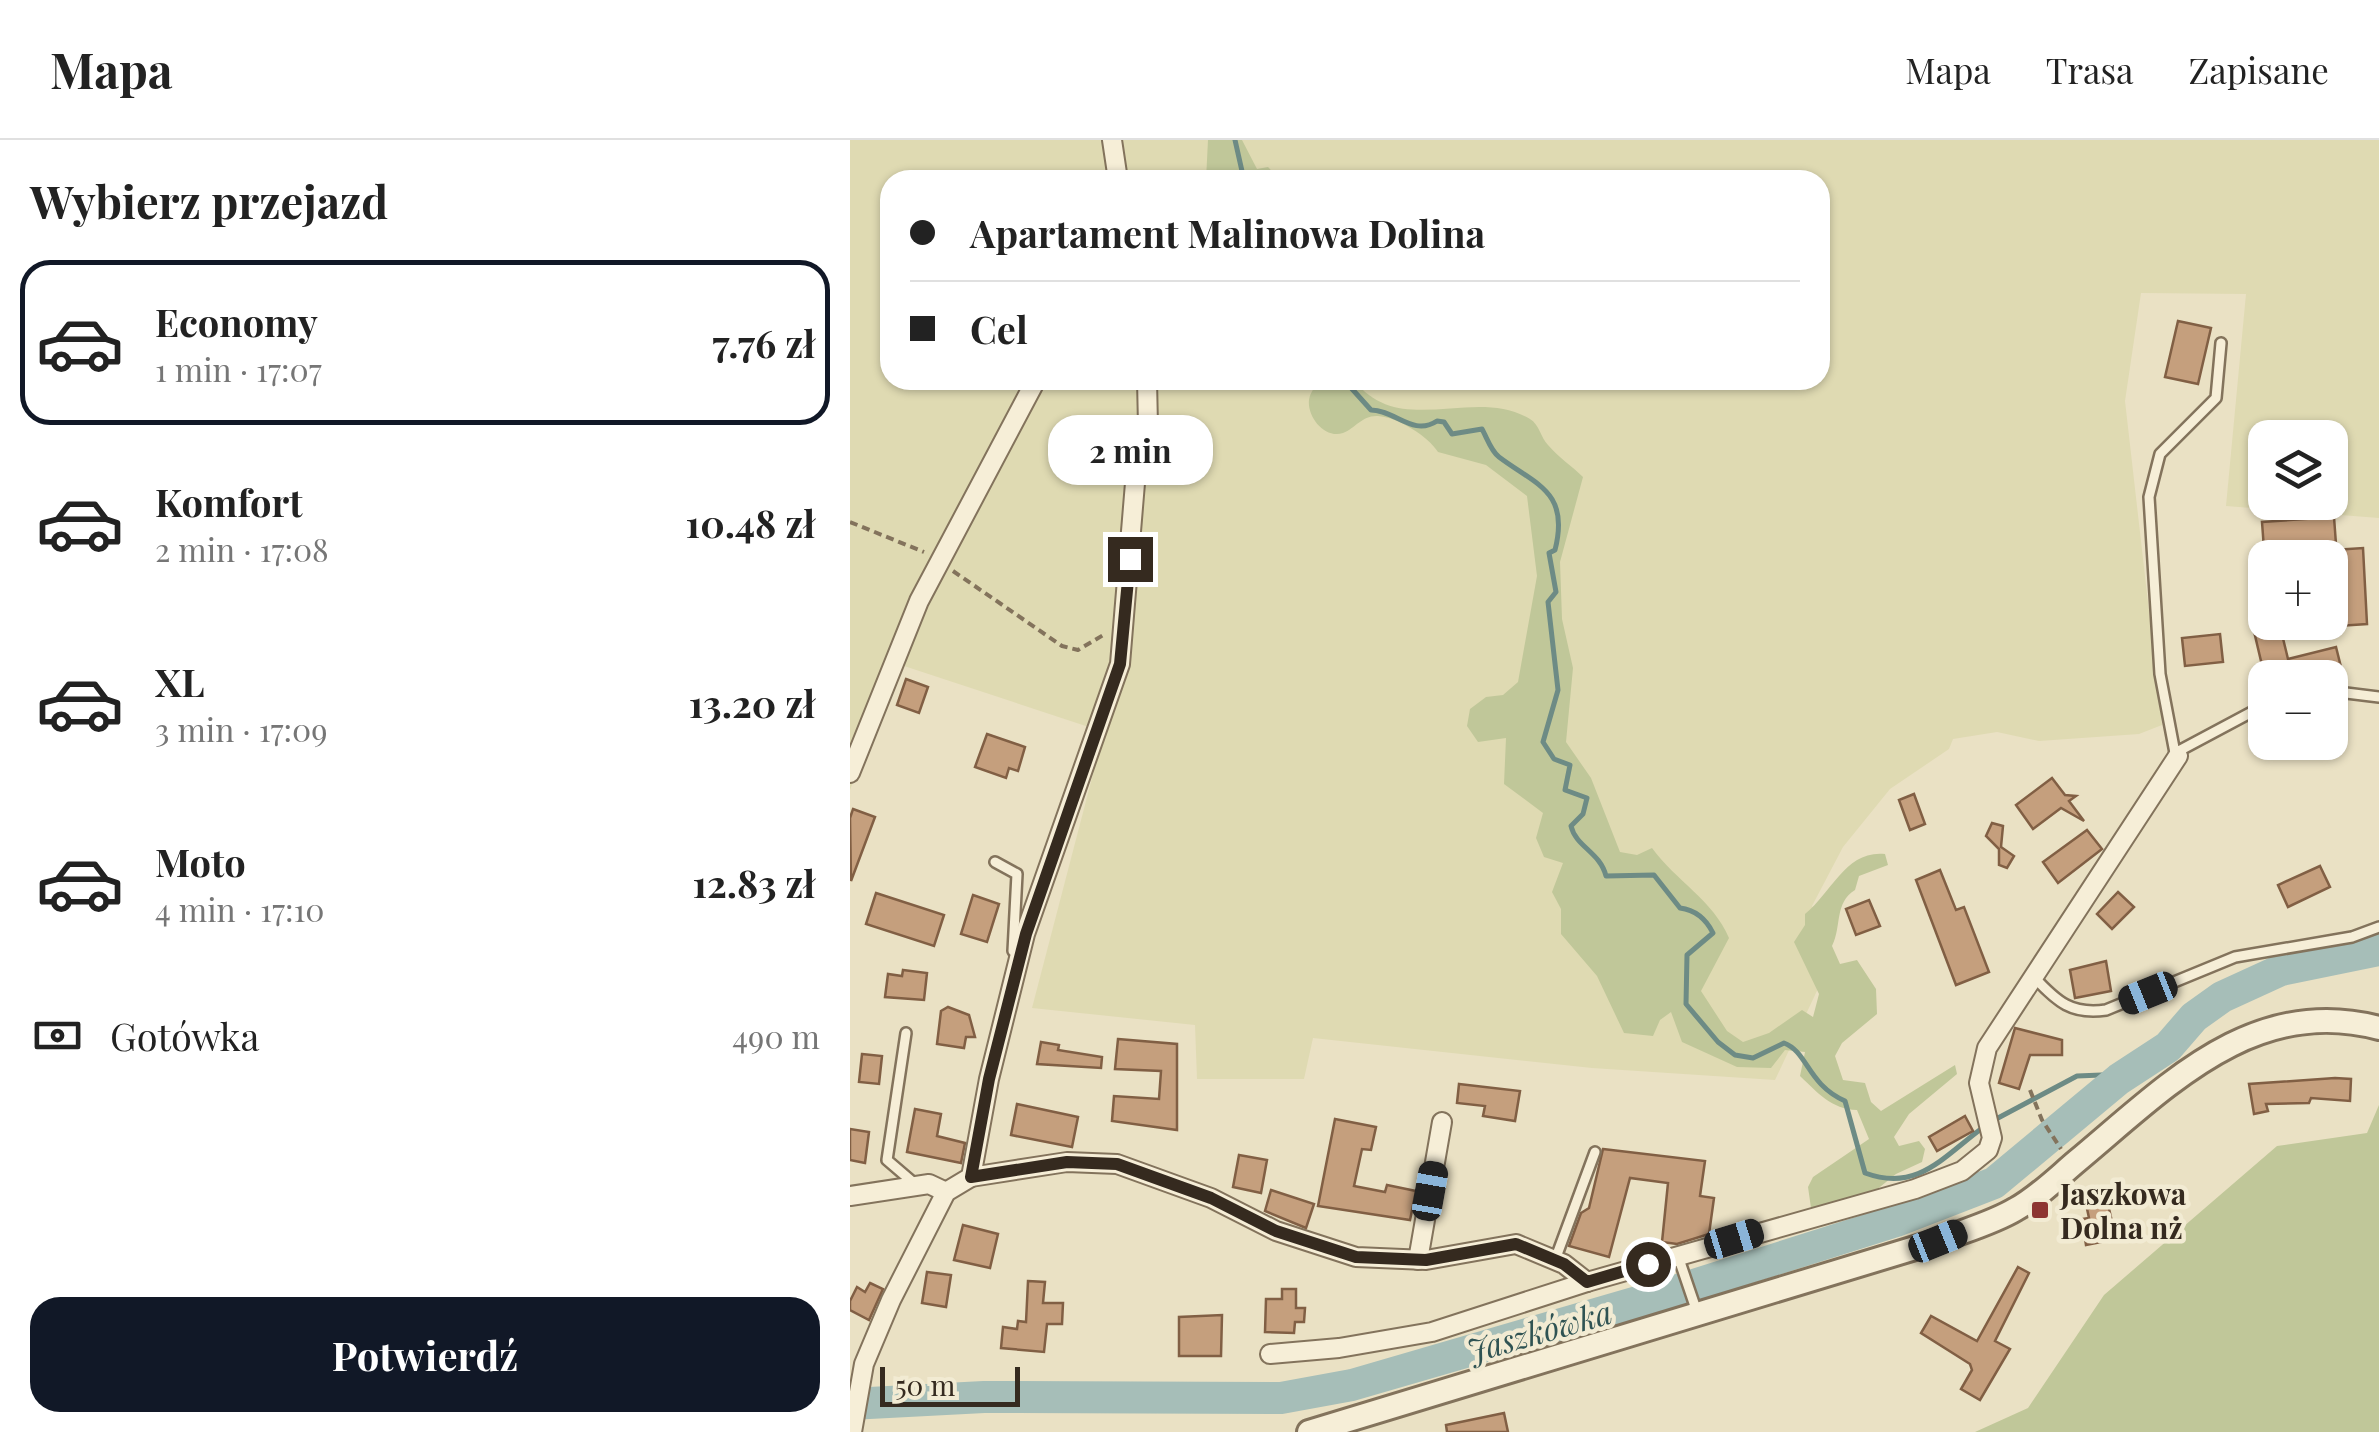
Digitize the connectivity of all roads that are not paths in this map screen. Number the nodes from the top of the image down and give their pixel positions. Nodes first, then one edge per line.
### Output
1 (1112, 140) edge
2 (1116, 170) edge
3 (2221, 344) dead end
4 (1031, 390) edge
5 (1147, 390) edge
6 (2348, 693) edge
7 (2379, 697) edge
8 (2248, 715) edge
9 (2178, 756) junction
10 (850, 774) edge
11 (995, 862) dead end
12 (2379, 927) edge
13 (2032, 976) junction
14 (1014, 979) junction
15 (2379, 1028) edge
16 (906, 1033) dead end
17 (1442, 1122) dead end
18 (1595, 1152) dead end
19 (971, 1177) junction
20 (914, 1184) junction
21 (946, 1192) junction
22 (850, 1196) edge
23 (1418, 1260) junction
24 (1555, 1260) junction
25 (1681, 1264) junction
26 (1587, 1282) junction
27 (1696, 1309) junction
28 (1270, 1354) dead end
29 (853, 1424) edge
30 (1309, 1432) edge

1 - 2 street
3 - 9 lane
4 - 10 street
5 - 14 street
6 - 7 lane
8 - 9 lane
9 - 13 street
11 - 14 lane
12 - 13 lane
13 - 25 street
14 - 19 street
15 - 27 street
16 - 20 lane
17 - 23 street
18 - 24 lane
19 - 21 street
19 - 23 street
20 - 21 street
20 - 22 street
21 - 29 street
23 - 24 street
24 - 26 street
25 - 26 street
25 - 27 lane
26 - 28 street
27 - 30 street

